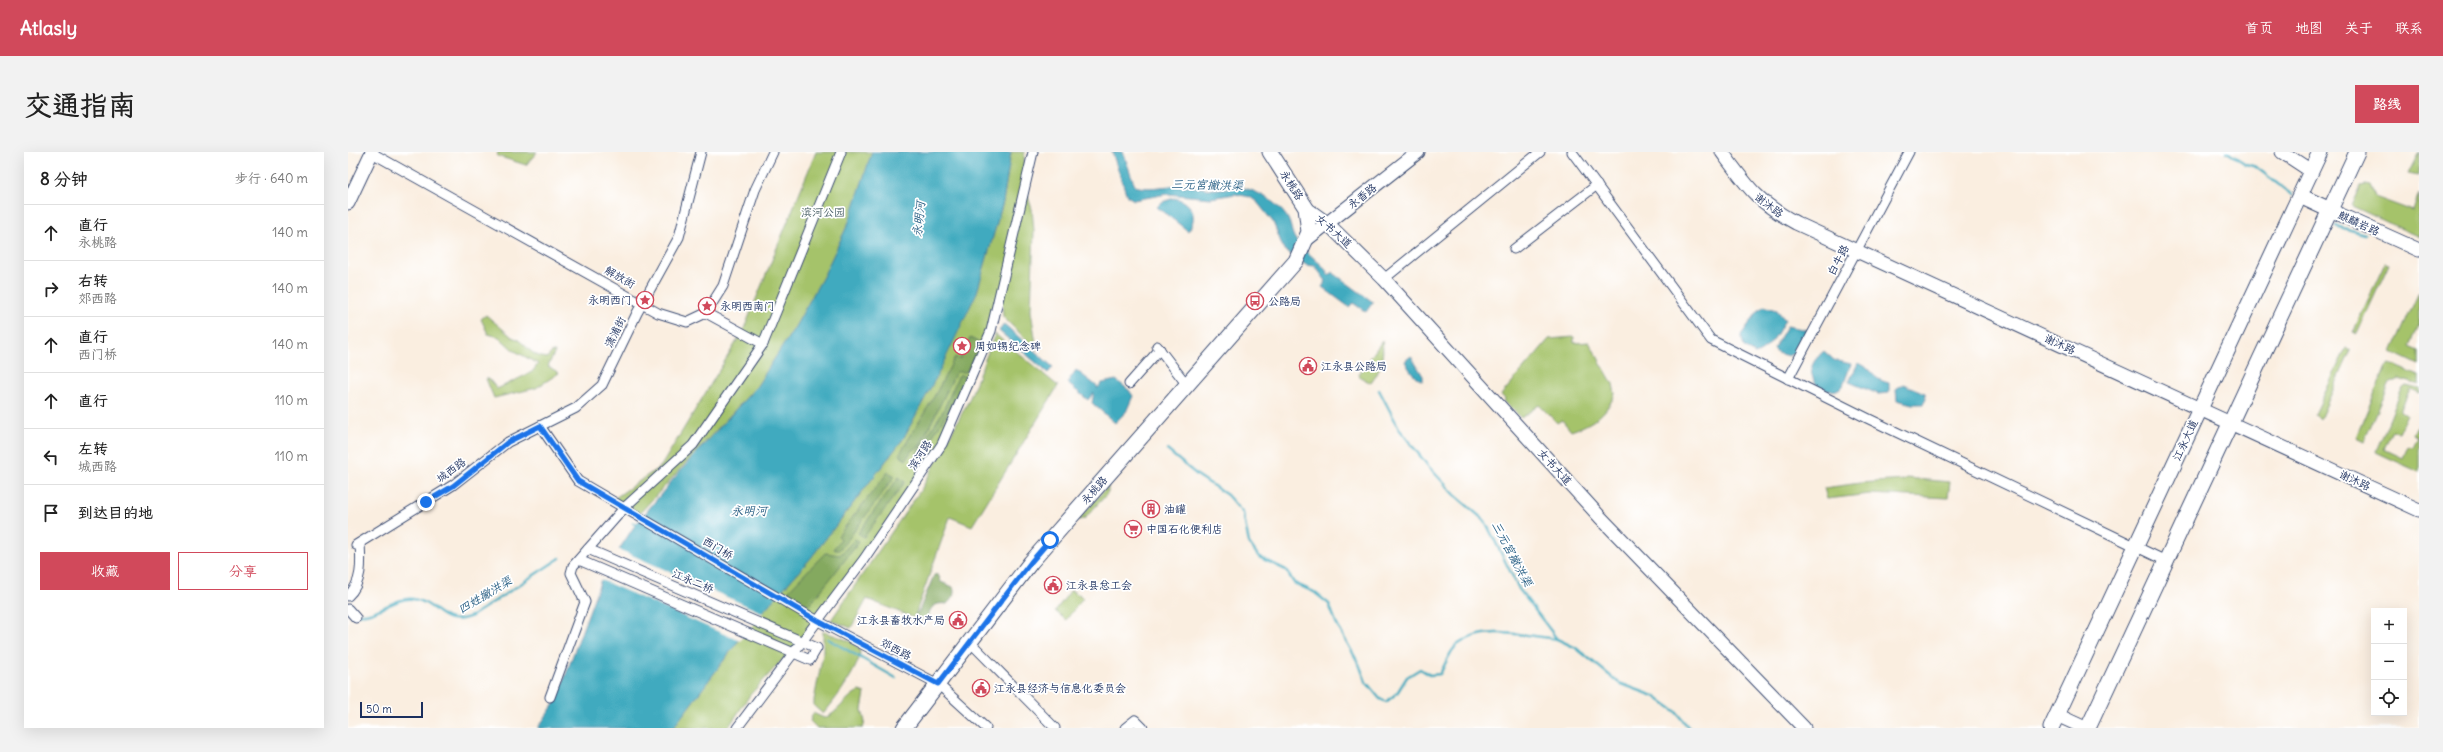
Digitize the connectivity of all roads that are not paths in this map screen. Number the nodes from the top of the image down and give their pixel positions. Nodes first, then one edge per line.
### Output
1 (700, 152) edge
2 (773, 152) edge
3 (841, 152) edge
4 (1033, 152) edge
5 (1270, 152) edge
6 (1418, 152) edge
7 (1540, 152) edge
8 (1572, 152) edge
9 (1722, 152) edge
10 (1909, 152) edge
11 (2282, 152) edge
12 (2320, 152) edge
13 (2357, 152) edge
14 (372, 153) edge
15 (2312, 171) junction
16 (1597, 185) junction
17 (2300, 196) junction
18 (348, 203) edge
19 (2330, 210) junction
20 (1307, 214) junction
21 (1327, 223) junction
22 (1306, 240) junction
23 (1514, 249) dead end
24 (1856, 250) junction
25 (2419, 250) edge
26 (1384, 279) junction
27 (643, 304) junction
28 (706, 313) junction
29 (763, 344) junction
30 (1788, 379) junction
31 (1129, 384) dead end
32 (1188, 384) junction
33 (2200, 408) junction
34 (2231, 422) junction
35 (540, 426) junction
36 (625, 507) junction
37 (2419, 510) edge
38 (2134, 547) junction
39 (588, 549) junction
40 (579, 560) junction
41 (2166, 561) junction
42 (348, 596) edge
43 (786, 603) joint
44 (348, 609) edge
45 (356, 618) dead end
46 (818, 621) junction
47 (803, 642) junction
48 (970, 642) junction
49 (794, 653) junction
50 (938, 684) junction
51 (550, 697) dead end
52 (2057, 723) edge
53 (737, 728) edge
54 (904, 728) edge
55 (986, 728) edge
56 (1055, 728) edge
57 (1125, 728) edge
58 (1143, 728) edge
59 (1804, 728) edge
60 (2087, 728) edge

1 - 27 street, 潇浦街
2 - 28 street
3 - 29 street
4 - 46 street, 滨河路
5 - 20 main road, 永桃路
6 - 21 main road, 永香路
7 - 26 street
8 - 16 street
9 - 24 main road, 谢沐路
10 - 24 street, 白牛路
11 - 15 main road
12 - 15 main road, 江永大道
13 - 19 main road
14 - 18 main road
14 - 27 street, 解放街
15 - 17 main road, 江永大道
16 - 23 street
16 - 30 street
17 - 19 main road, 麒麟岩路
17 - 33 main road, 江永大道
19 - 25 main road, 麒麟岩路
19 - 34 main road
20 - 21 main road, 女书大道
20 - 22 main road, 永桃路
21 - 22 main road, 永香路
21 - 26 main road, 女书大道
22 - 32 main road, 永桃路
24 - 30 street, 白牛路
24 - 33 main road, 谢沐路
26 - 59 main road, 女书大道
27 - 28 street, 解放街
27 - 35 street, 潇浦街
28 - 29 street
29 - 36 street
30 - 38 street
31 - 32 street
32 - 48 main road, 永桃路
33 - 34 main road, 谢沐路
33 - 38 main road, 江永大道
34 - 37 main road, 谢沐路
34 - 41 main road
35 - 36 street, 西门桥
35 - 42 street, 城西路
36 - 39 street
36 - 43 street, 西门桥
38 - 41 street
38 - 52 main road, 江永大道
39 - 40 street
39 - 47 street, 江永二桥
40 - 49 street
40 - 51 street
41 - 60 main road
43 - 46 street, 郊西路
44 - 45 street
46 - 47 street, 滨河路
46 - 50 street, 郊西路
47 - 49 street, 滨河路
47 - 49 street, 江永二桥
48 - 50 main road, 永桃路
48 - 56 street
49 - 53 street, 滨河路
50 - 54 main road, 永桃路
50 - 55 street, 郊西路
52 - 60 main road
57 - 58 street

